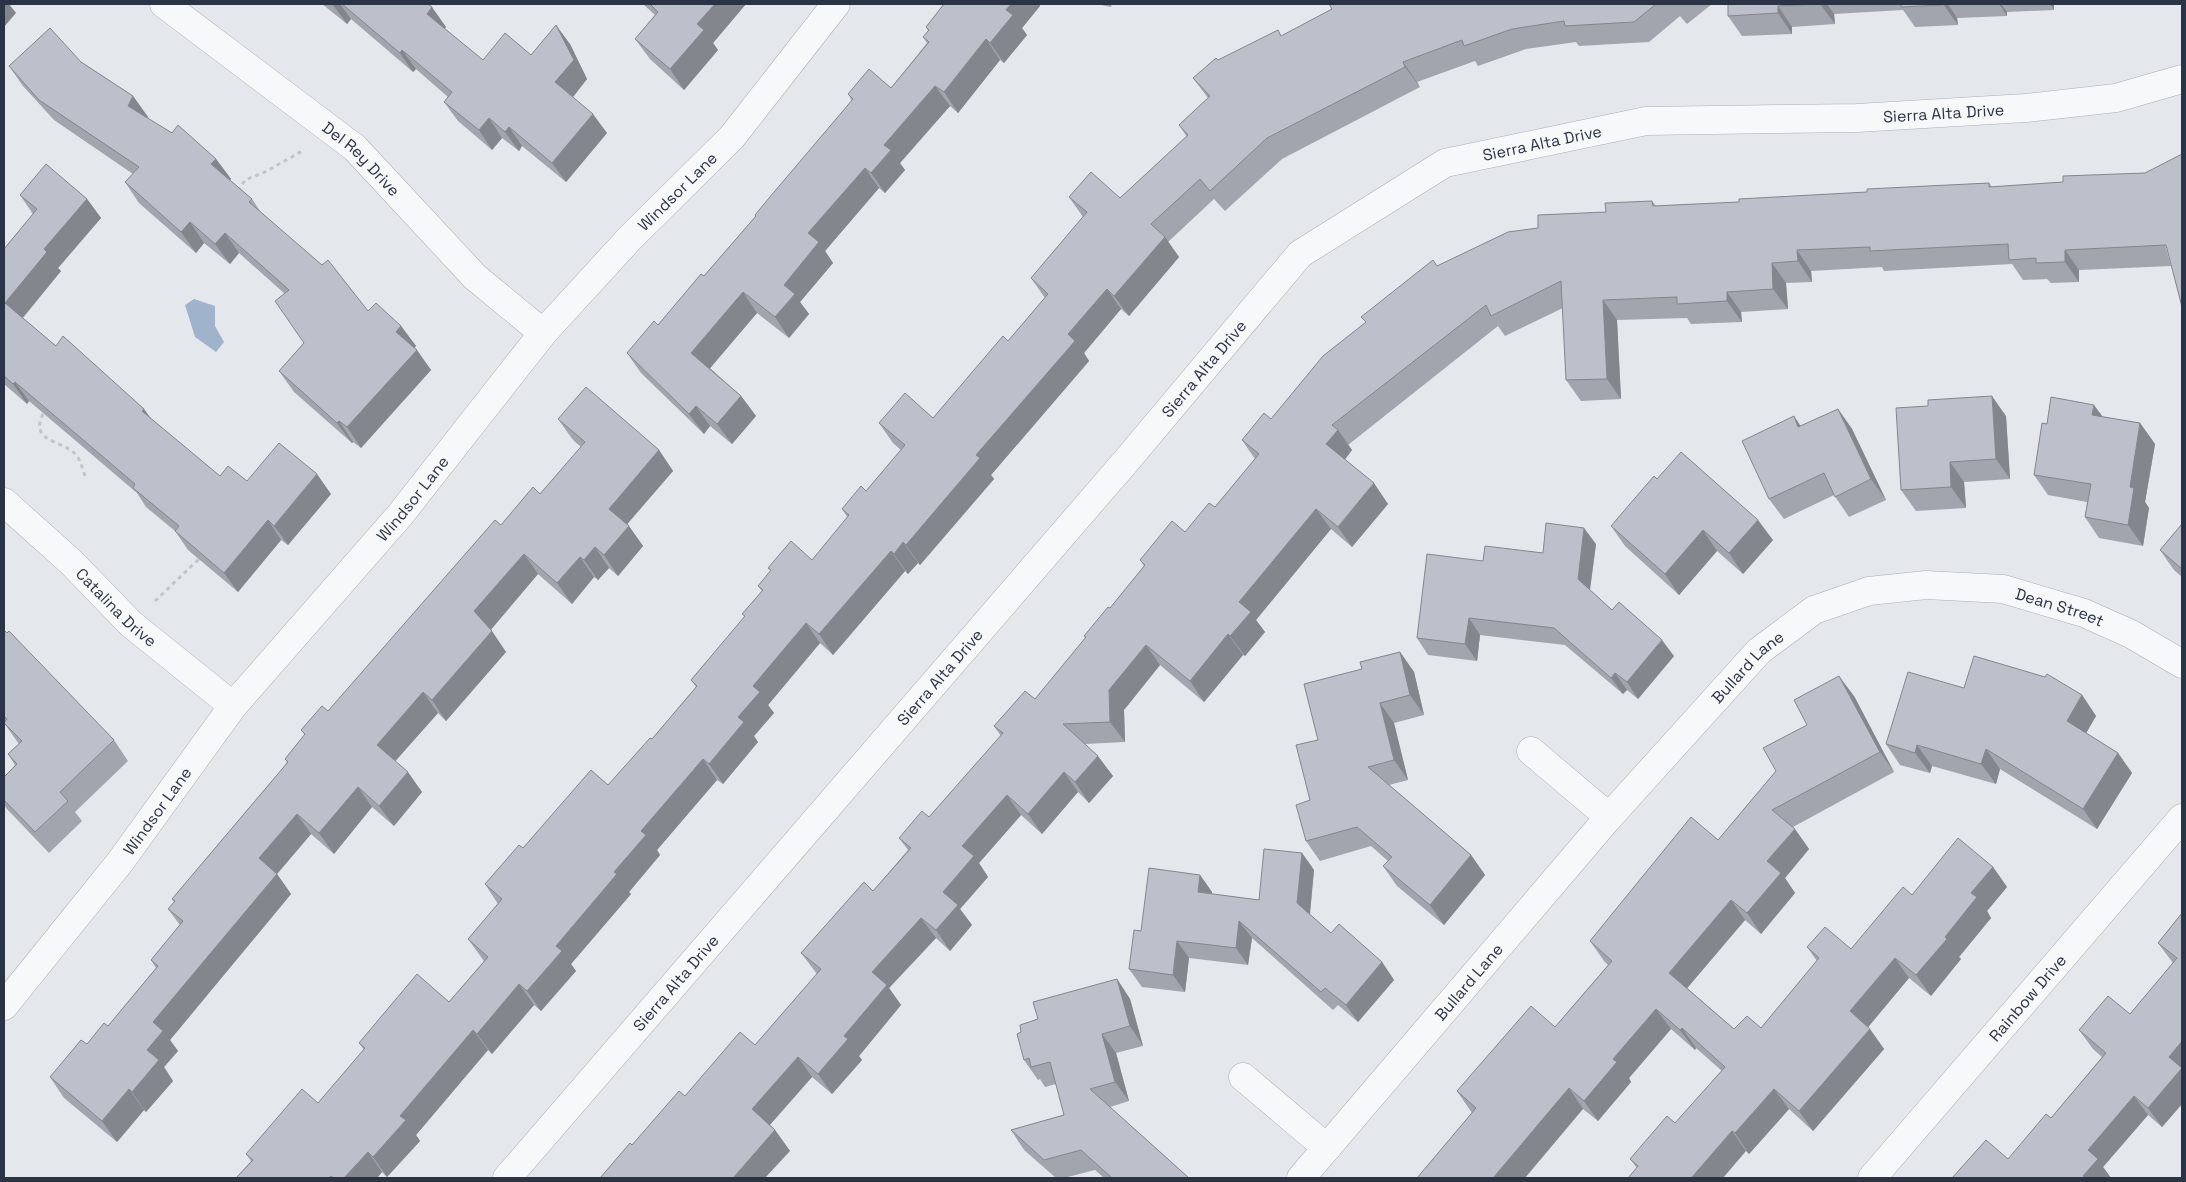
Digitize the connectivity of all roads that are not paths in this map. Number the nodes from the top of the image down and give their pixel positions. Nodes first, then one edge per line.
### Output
1 (164, 4) edge
2 (836, 4) edge
3 (2182, 79) edge
4 (543, 333) junction
5 (4, 502) edge
6 (1926, 585) joint
7 (2182, 664) edge
8 (233, 706) junction
9 (1531, 751) dead end
10 (1609, 817) junction
11 (2182, 818) edge
12 (4, 1006) edge
13 (1243, 1077) dead end
14 (1327, 1148) junction
15 (507, 1178) edge
16 (1301, 1178) edge
17 (1872, 1178) edge

1 - 4 street, Del Rey Drive
2 - 4 street, Windsor Lane
3 - 15 street, Sierra Alta Drive
4 - 8 street, Windsor Lane
5 - 8 street, Catalina Drive
6 - 7 street, Dean Street
6 - 10 street, Bullard Lane
8 - 12 street, Windsor Lane
9 - 10 street
10 - 14 street, Bullard Lane
11 - 17 street, Rainbow Drive
13 - 14 street
14 - 16 street, Bullard Lane

